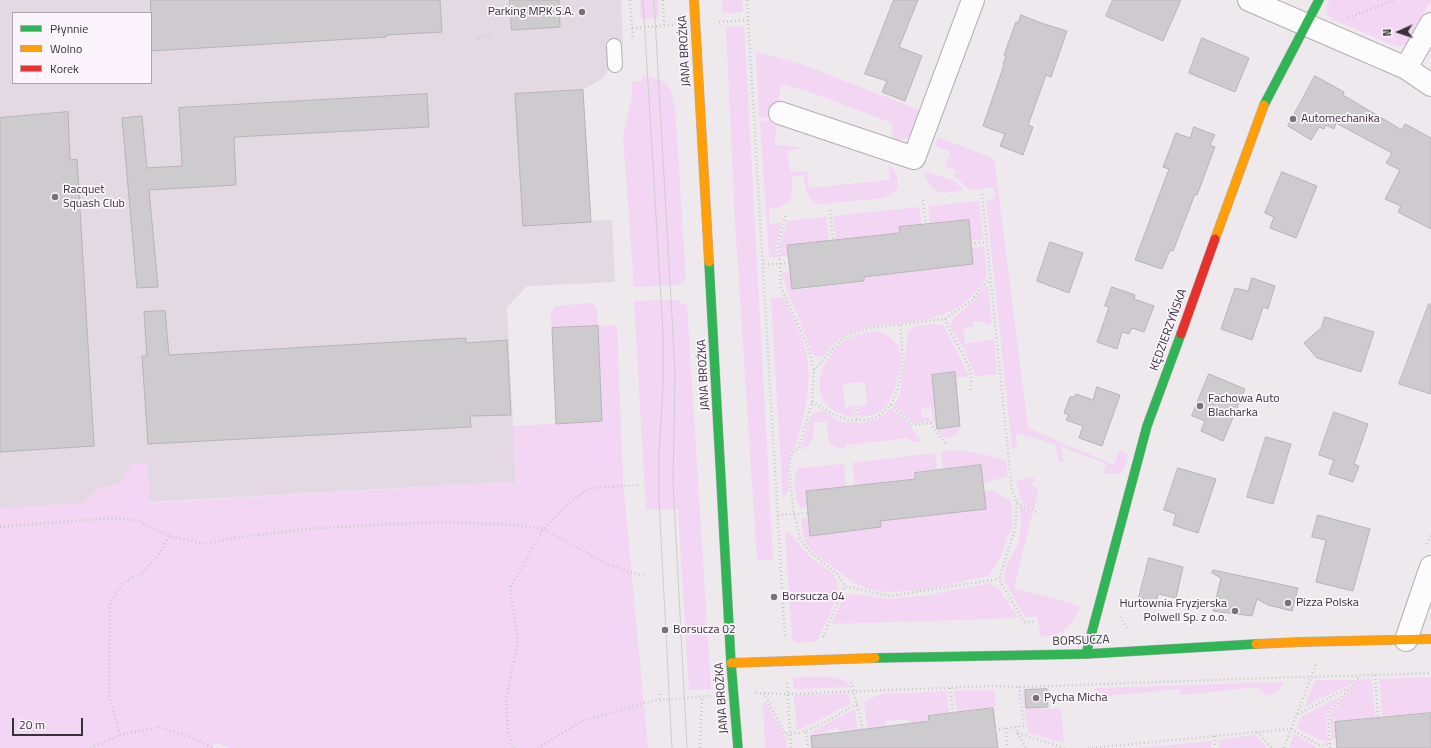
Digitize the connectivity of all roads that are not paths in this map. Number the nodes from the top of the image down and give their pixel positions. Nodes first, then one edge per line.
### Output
1 (694, 0) edge
2 (973, 0) edge
3 (1250, 0) edge
4 (1319, 0) edge
5 (1431, 24) edge
6 (1305, 25) junction
7 (614, 46) dead end
8 (615, 65) dead end
9 (1406, 68) junction
10 (1431, 85) edge
11 (780, 113) dead end
12 (1431, 567) edge
13 (1431, 639) edge
14 (1406, 640) junction
15 (1086, 654) junction
16 (731, 663) junction
17 (738, 748) edge

1 - 16 street, JANA BROŻKA
2 - 11 street
3 - 6 street
4 - 6 street, KĘDZIERZYŃSKA
5 - 9 street
6 - 9 street
6 - 15 street, KĘDZIERZYŃSKA
7 - 8 lane
9 - 10 street
12 - 14 street
13 - 14 street, BORSUCZA
14 - 15 street, BORSUCZA
15 - 16 street, BORSUCZA
16 - 17 street, JANA BROŻKA

